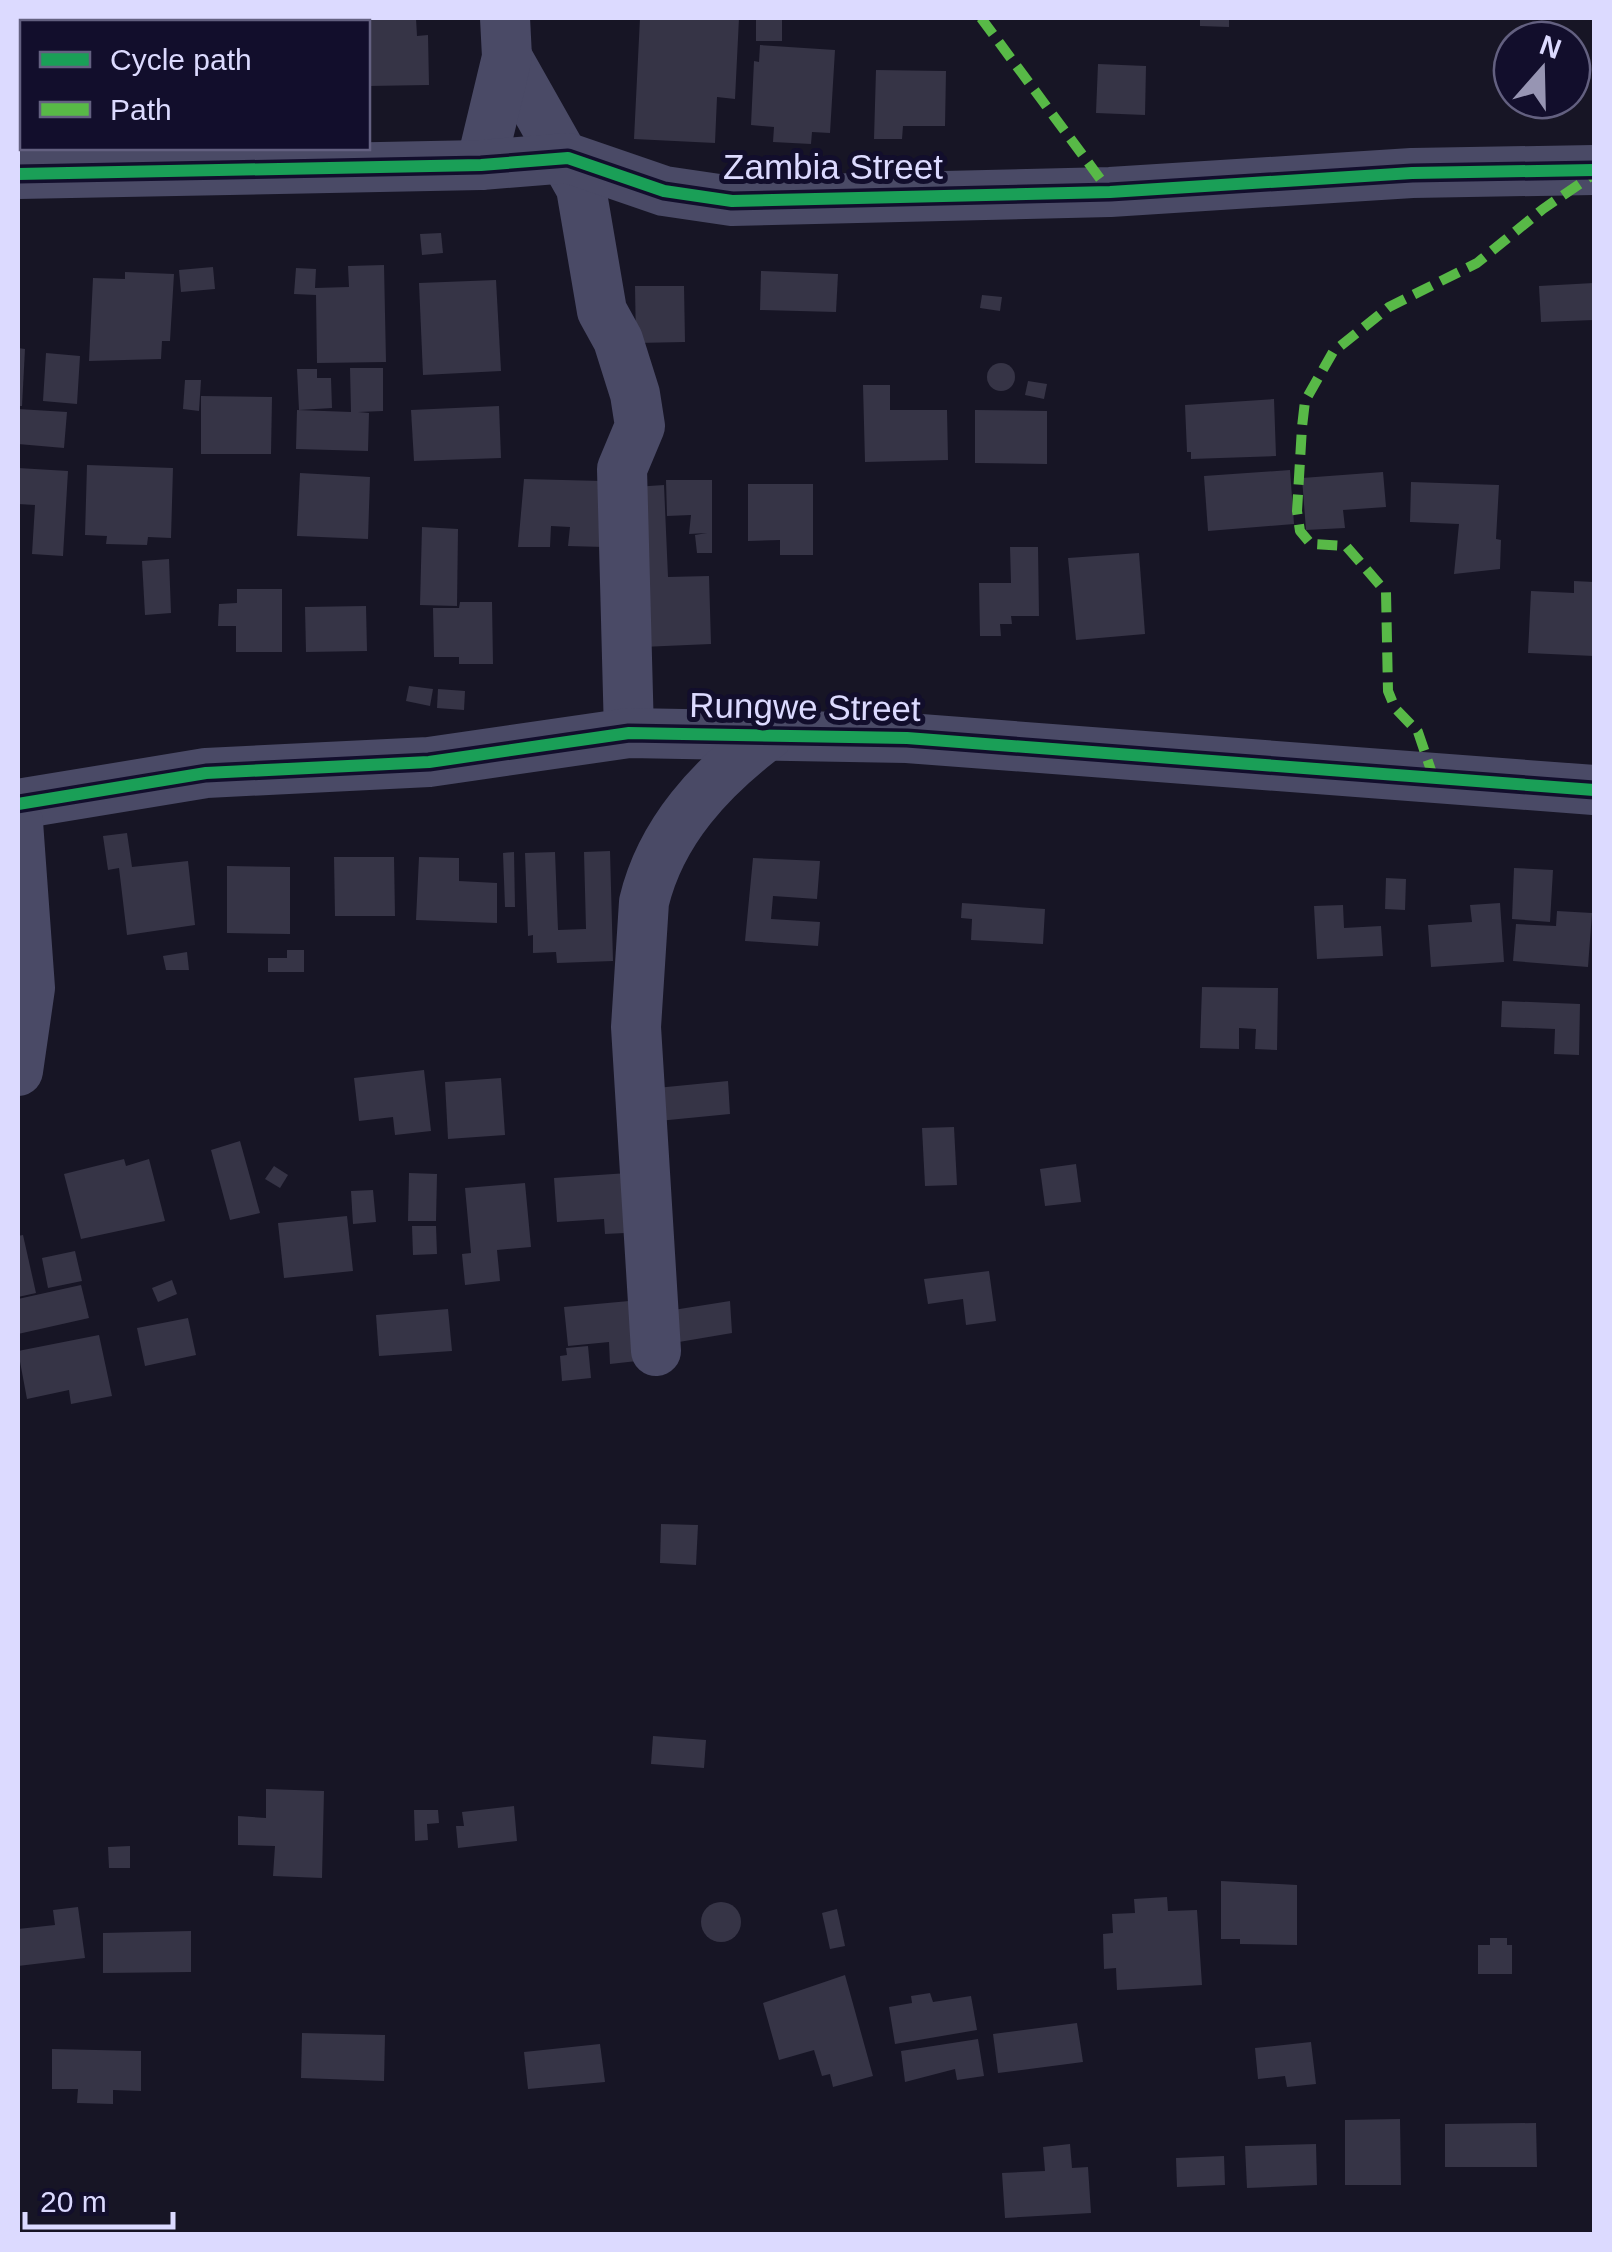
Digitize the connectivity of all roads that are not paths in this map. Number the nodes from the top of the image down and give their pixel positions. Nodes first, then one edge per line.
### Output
1 (20, 18) edge
2 (506, 37) edge
3 (18, 47) edge
4 (568, 158) junction
5 (481, 165) junction
6 (1594, 170) edge
7 (18, 174) edge
8 (629, 733) junction
9 (768, 735) junction
10 (1594, 790) edge
11 (18, 804) edge
12 (18, 822) edge
13 (18, 1071) edge
14 (656, 1351) dead end

1 - 3 street
2 - 4 street
2 - 5 street
4 - 5 street, Zambia Street
4 - 6 street, Zambia Street
4 - 8 street
5 - 7 street, Zambia Street
8 - 9 street, Rungwe Street
8 - 11 street, Rungwe Street
9 - 10 street, Rungwe Street
9 - 14 street
12 - 13 street

